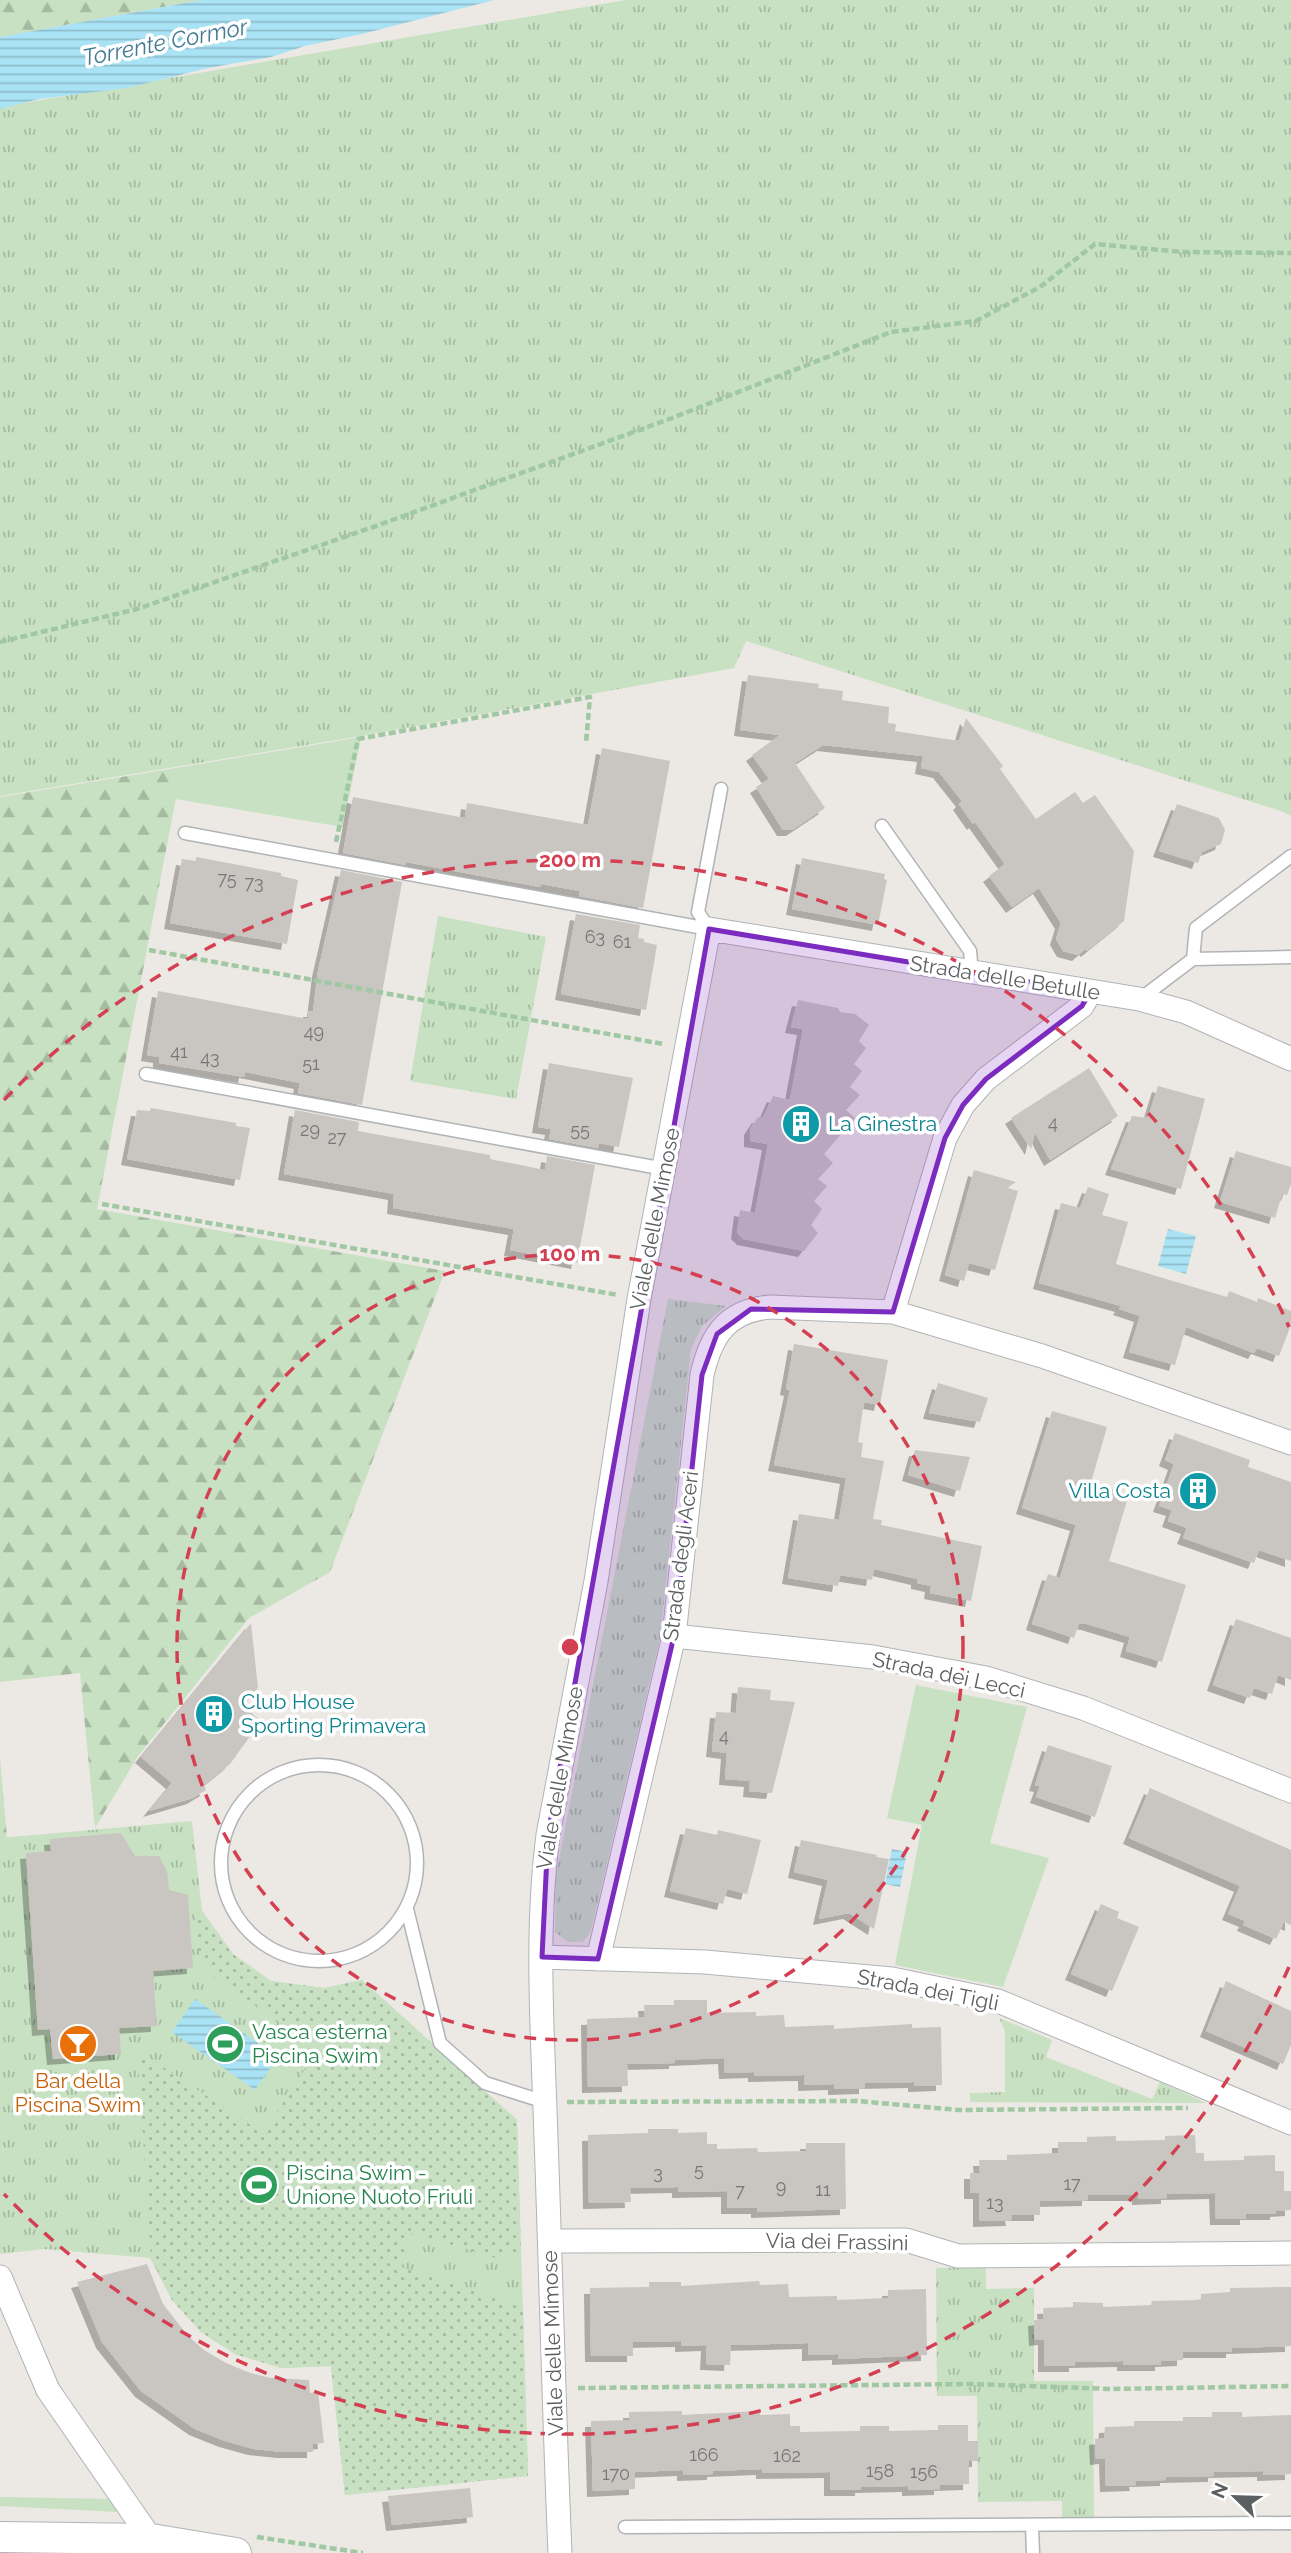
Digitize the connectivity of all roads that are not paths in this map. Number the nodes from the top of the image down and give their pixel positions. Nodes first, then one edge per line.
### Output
1 (721, 789) dead end
2 (882, 826) dead end
3 (185, 833) dead end
4 (1291, 856) edge
5 (709, 929) junction
6 (1291, 957) edge
7 (1193, 959) junction
8 (972, 972) junction
9 (1090, 992) junction
10 (1139, 999) junction
11 (1291, 1059) edge
12 (146, 1074) dead end
13 (665, 1169) junction
14 (893, 1312) junction
15 (1291, 1443) edge
16 (674, 1636) junction
17 (1291, 1791) edge
18 (407, 1909) junction
19 (542, 1957) junction
20 (598, 1959) junction
21 (545, 2102) junction
22 (1291, 2123) edge
23 (550, 2241) junction
24 (1291, 2253) edge
25 (0, 2277) edge
26 (1291, 2523) edge
27 (1032, 2526) junction
28 (625, 2528) dead end
29 (151, 2539) junction
30 (5, 2542) edge
31 (236, 2553) edge
32 (560, 2553) edge
33 (1033, 2553) edge

1 - 5 lane
2 - 8 lane
3 - 5 lane
4 - 7 lane
5 - 8 street, Strada delle Betulle
5 - 13 street, Viale delle Mimose
6 - 7 lane
7 - 10 lane
8 - 9 street, Strada delle Betulle
9 - 10 street, Strada delle Betulle
9 - 14 street
10 - 11 street, Strada delle Betulle
12 - 13 lane
13 - 19 street, Viale delle Mimose
14 - 15 street, Strada degli Aceri
14 - 16 street, Strada degli Aceri
16 - 17 street, Strada dei Lecci
16 - 20 street, Strada degli Aceri
18 - 18 lane
18 - 21 lane
19 - 20 street, Strada dei Tigli
19 - 21 street, Viale delle Mimose
20 - 22 street, Strada dei Tigli
21 - 23 street, Viale delle Mimose
23 - 24 street, Via dei Frassini
23 - 32 street, Viale delle Mimose
25 - 29 street
26 - 27 lane
27 - 28 lane
27 - 33 lane
29 - 30 street
29 - 31 street

